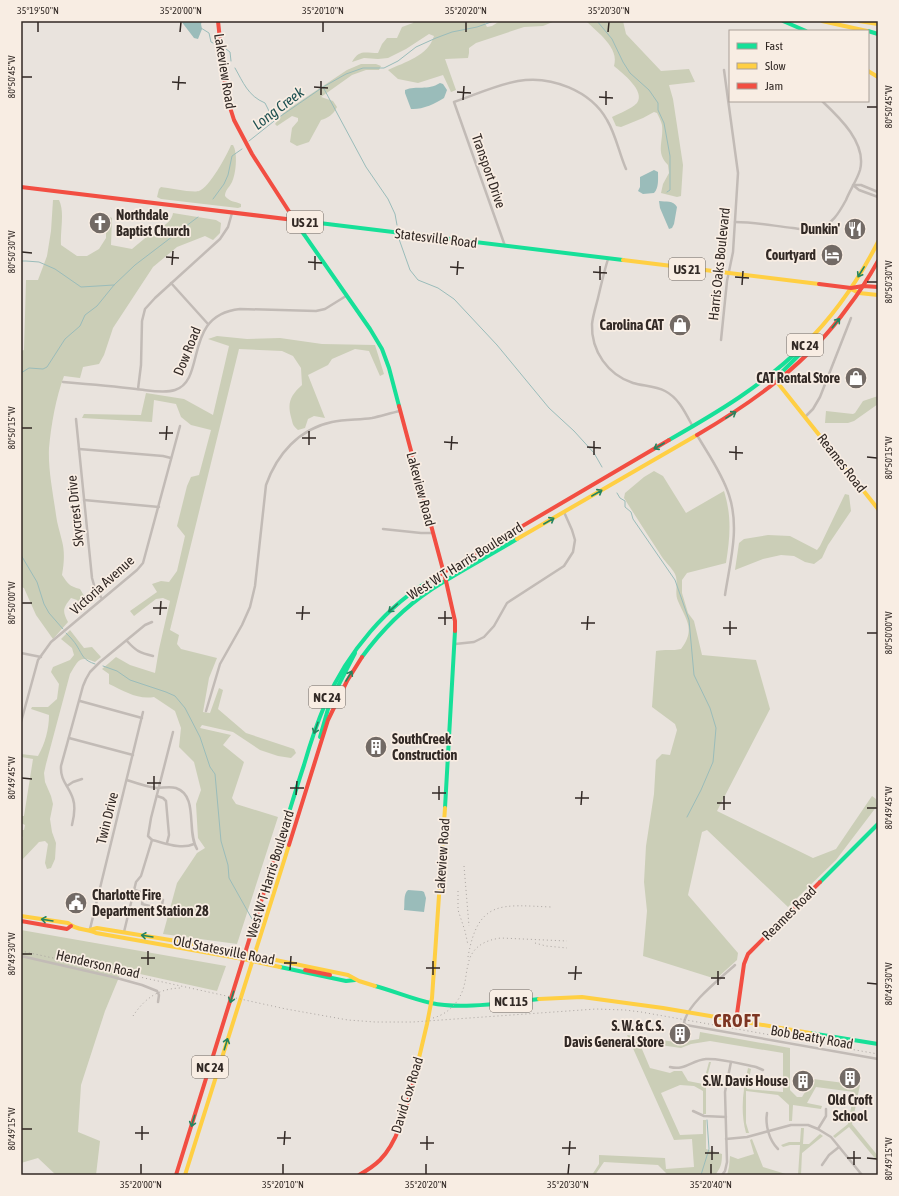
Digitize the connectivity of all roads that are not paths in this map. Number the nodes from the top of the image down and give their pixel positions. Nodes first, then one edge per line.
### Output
1 (218, 21) edge
2 (783, 21) edge
3 (822, 21) edge
4 (859, 21) edge
5 (878, 24) edge
6 (804, 30) edge
7 (863, 30) edge
8 (724, 70) dead end
9 (869, 72) edge
10 (878, 77) edge
11 (728, 88) edge
12 (730, 102) edge
13 (823, 102) edge
14 (626, 169) dead end
15 (853, 185) junction
16 (21, 187) edge
17 (878, 192) edge
18 (878, 197) edge
19 (232, 213) junction
20 (295, 220) junction
21 (735, 222) junction
22 (878, 242) edge
23 (505, 246) junction
24 (608, 259) junction
25 (878, 261) edge
26 (729, 274) junction
27 (171, 284) junction
28 (863, 286) junction
29 (851, 288) junction
30 (878, 288) edge
31 (859, 293) junction
32 (347, 295) junction
33 (878, 295) edge
34 (851, 318) dead end
35 (208, 324) junction
36 (820, 328) junction
37 (721, 340) dead end
38 (63, 382) dead end
39 (777, 382) junction
40 (138, 389) junction
41 (400, 411) junction
42 (805, 417) junction
43 (76, 419) dead end
44 (180, 426) dead end
45 (693, 427) junction
46 (697, 434) junction
47 (79, 449) junction
48 (171, 458) junction
49 (84, 500) junction
50 (159, 507) junction
51 (878, 510) edge
52 (564, 512) junction
53 (382, 529) dead end
54 (432, 533) junction
55 (443, 572) junction
56 (446, 581) junction
57 (725, 595) dead end
58 (102, 599) junction
59 (152, 622) dead end
60 (126, 641) junction
61 (361, 642) junction
62 (456, 644) junction
63 (21, 653) edge
64 (153, 656) dead end
65 (41, 657) junction
66 (329, 693) junction
67 (336, 700) junction
68 (80, 701) junction
69 (206, 711) dead end
70 (143, 712) dead end
71 (142, 718) junction
72 (21, 722) edge
73 (173, 732) dead end
74 (69, 738) junction
75 (133, 755) junction
76 (316, 757) junction
77 (82, 779) dead end
78 (127, 780) junction
79 (67, 786) junction
80 (160, 787) junction
81 (157, 796) junction
82 (878, 824) edge
83 (72, 825) dead end
84 (152, 840) junction
85 (167, 843) junction
86 (194, 844) junction
87 (197, 849) dead end
88 (135, 890) junction
89 (144, 892) junction
90 (21, 916) edge
91 (21, 921) edge
92 (71, 926) junction
93 (90, 930) junction
94 (124, 932) junction
95 (245, 953) junction
96 (254, 955) junction
97 (21, 956) edge
98 (243, 960) junction
99 (252, 961) junction
100 (735, 965) dead end
101 (291, 970) junction
102 (354, 979) junction
103 (158, 1002) dead end
104 (432, 1003) junction
105 (688, 1013) junction
106 (736, 1021) junction
107 (878, 1044) edge
108 (878, 1059) edge
109 (731, 1062) junction
110 (670, 1067) dead end
111 (763, 1070) dead end
112 (826, 1109) dead end
113 (693, 1111) dead end
114 (767, 1113) dead end
115 (726, 1117) junction
116 (818, 1129) junction
117 (768, 1131) junction
118 (726, 1139) junction
119 (839, 1147) junction
120 (778, 1149) dead end
121 (822, 1165) dead end
122 (176, 1175) edge
123 (186, 1175) edge
124 (359, 1175) edge
125 (722, 1175) edge
126 (862, 1175) edge

1 - 20 main road, Lakeview Road
2 - 6 main road
3 - 7 main road
4 - 5 main road
8 - 11 street, Harris Oaks Boulevard
9 - 10 main road
12 - 21 street, Harris Oaks Boulevard
13 - 15 street
14 - 23 street, Transport Drive
15 - 17 street
15 - 18 street
15 - 21 street
16 - 19 main road, Statesville Road / US 21
19 - 20 main road, Statesville Road / US 21
19 - 27 street
20 - 23 main road, Statesville Road / US 21
20 - 32 main road, Lakeview Road
21 - 26 street, Harris Oaks Boulevard
22 -> 29 main road, West W T Harris Boulevard / NC 24
23 - 24 main road, Statesville Road / US 21
24 - 26 main road, Statesville Road / US 21
24 - 45 street
25 - 28 main road, West W T Harris Boulevard / NC 24
26 - 29 main road, Statesville Road / US 21
26 - 37 street, Harris Oaks Boulevard
27 - 35 street
27 - 40 street
28 - 29 main road, Statesville Road / US 21
28 - 30 main road, Statesville Road / US 21
28 - 31 main road, West W T Harris Boulevard / NC 24
29 - 31 main road, Statesville Road / US 21
29 - 36 main road, West W T Harris Boulevard / NC 24
31 - 33 main road, Statesville Road / US 21
39 -> 31 main road, West W T Harris Boulevard / NC 24
32 - 35 street, Dow Road
32 - 41 main road, Lakeview Road
34 - 42 street
35 - 40 street, Dow Road
36 - 39 main road
36 - 45 main road, West W T Harris Boulevard / NC 24
38 - 40 street, Dow Road
39 - 42 main road, Reames Road
46 -> 39 main road, West W T Harris Boulevard / NC 24
41 - 54 main road, Lakeview Road
41 - 69 street
42 - 51 main road, Reames Road
43 - 47 street, Skycrest Drive
44 - 48 street, Victoria Avenue
45 -> 55 main road, West W T Harris Boulevard / NC 24
52 -> 46 main road, West W T Harris Boulevard / NC 24
46 - 57 street
47 - 48 street
47 - 49 street, Skycrest Drive
48 - 50 street, Victoria Avenue
49 - 50 street
49 - 58 street, Skycrest Drive
50 - 58 street, Victoria Avenue
56 -> 52 main road, West W T Harris Boulevard / NC 24
52 - 62 street
53 - 54 street
54 - 55 main road, Lakeview Road
55 - 56 main road, Lakeview Road
55 -> 61 main road, West W T Harris Boulevard / NC 24
56 - 62 main road, Lakeview Road
67 -> 56 main road, West W T Harris Boulevard / NC 24
58 - 65 street, Victoria Avenue
59 - 60 street
60 - 64 street
60 - 68 street
61 - 66 main road, West W T Harris Boulevard / NC 24
61 - 67 main road
62 - 104 main road, Lakeview Road
63 - 65 street
65 - 72 street, Victoria Avenue
66 - 76 main road
66 -> 95 main road, West W T Harris Boulevard / NC 24
67 - 76 main road, West W T Harris Boulevard / NC 24
68 - 71 street
68 - 74 street
70 - 71 street, Twin Drive
71 - 75 street, Twin Drive
73 - 80 street
74 - 75 street
74 - 79 street
75 - 78 street, Twin Drive
76 - 96 main road, West W T Harris Boulevard / NC 24
77 - 79 street
78 - 80 street
78 - 93 street, Twin Drive
79 - 83 street
80 - 81 street
80 - 86 street
81 - 84 street
81 - 85 street
82 - 106 main road, Reames Road
84 - 85 street
84 - 88 street
85 - 86 street
86 - 87 street
88 - 89 street
88 - 94 street
89 - 89 street
92 -> 90 main road, Old Statesville Road / NC 115
91 - 92 main road, Old Statesville Road / NC 115
92 - 93 main road, Old Statesville Road / NC 115
93 - 94 main road, Old Statesville Road / NC 115
93 - 98 main road, Old Statesville Road / NC 115
95 -> 94 main road, Old Statesville Road / NC 115
95 - 96 main road, Old Statesville Road / NC 115
95 - 98 main road, West W T Harris Boulevard / NC 24
96 - 99 main road, West W T Harris Boulevard / NC 24
96 - 102 main road, Old Statesville Road / NC 115
97 - 103 street, Henderson Road
98 - 99 main road, Old Statesville Road / NC 115
98 -> 122 main road, West W T Harris Boulevard / NC 24
99 - 101 main road, Old Statesville Road / NC 115
123 -> 99 main road, West W T Harris Boulevard / NC 24
100 - 105 street
101 - 102 main road
101 - 102 main road, Old Statesville Road / NC 115
102 - 104 main road, Old Statesville Road / NC 115
104 - 105 main road, Old Statesville Road / NC 115
104 - 124 main road, David Cox Road
105 - 106 main road, Old Statesville Road / NC 115
105 - 108 street, Bob Beatty Road
106 - 107 main road, Old Statesville Road / NC 115
109 - 110 street
109 - 111 street
109 - 115 street
112 - 116 street
113 - 115 street
114 - 117 street
115 - 118 street
116 - 117 street
116 - 119 street
117 - 118 street
117 - 120 street
118 - 125 street
119 - 121 street
119 - 126 street

